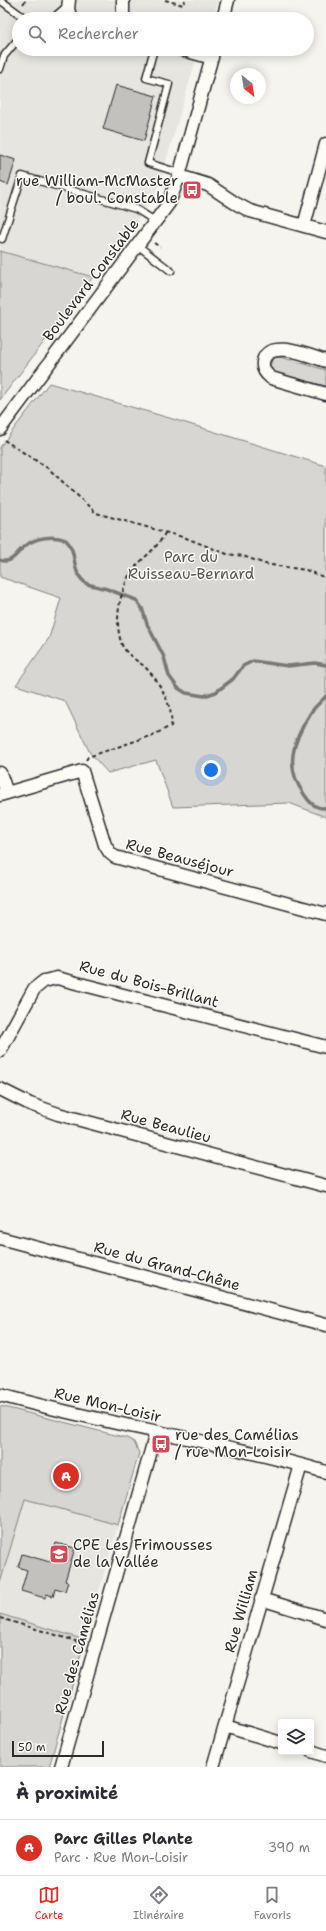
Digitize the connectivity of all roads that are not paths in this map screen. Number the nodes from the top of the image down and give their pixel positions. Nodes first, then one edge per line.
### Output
1 (0, 0) edge
2 (123, 0) edge
3 (228, 0) edge
4 (68, 2) edge
5 (16, 12) edge
6 (59, 12) edge
7 (69, 12) edge
8 (123, 12) edge
9 (225, 12) edge
10 (12, 46) edge
11 (152, 56) edge
12 (212, 56) edge
13 (0, 69) edge
14 (326, 144) edge
15 (179, 174) junction
16 (155, 221) junction
17 (304, 226) junction
18 (326, 232) edge
19 (0, 238) edge
20 (137, 245) junction
21 (171, 271) dead end
22 (326, 361) edge
23 (326, 394) edge
24 (2, 434) edge
25 (0, 773) edge
26 (3, 794) edge
27 (326, 914) edge
28 (326, 1047) edge
29 (0, 1051) edge
30 (0, 1089) edge
31 (326, 1186) edge
32 (0, 1238) edge
33 (326, 1325) edge
34 (0, 1395) edge
35 (156, 1433) junction
36 (300, 1465) junction
37 (326, 1472) edge
38 (261, 1599) junction
39 (326, 1619) edge
40 (225, 1726) junction
41 (278, 1742) edge
42 (314, 1752) edge
43 (326, 1756) edge
44 (61, 1767) edge
45 (214, 1767) edge

1 - 5 lane
2 - 8 street
3 - 9 street
4 - 6 lane
4 - 7 street
10 - 13 lane
11 - 15 lane
12 - 15 street, Boulevard Constable
14 - 17 street
15 - 16 street, Boulevard Constable
15 - 17 street
16 - 19 lane
16 - 20 street, Boulevard Constable
17 - 18 street
20 - 21 lane
20 - 24 street, Boulevard Constable
22 - 23 street
25 - 26 street
26 - 27 street, Rue Beauséjour
28 - 29 street, Rue du Bois-Brillant
30 - 31 street, Rue Beaulieu
32 - 33 street, Rue du Grand-Chêne
34 - 35 street, Rue Mon-Loisir
35 - 36 street, Rue Mon-Loisir
35 - 44 street, Rue des Camélias
36 - 37 street, Rue Mon-Loisir
36 - 38 street, Rue William
38 - 39 street
38 - 40 street, Rue William
40 - 41 street
40 - 45 street, Rue William
42 - 43 street

